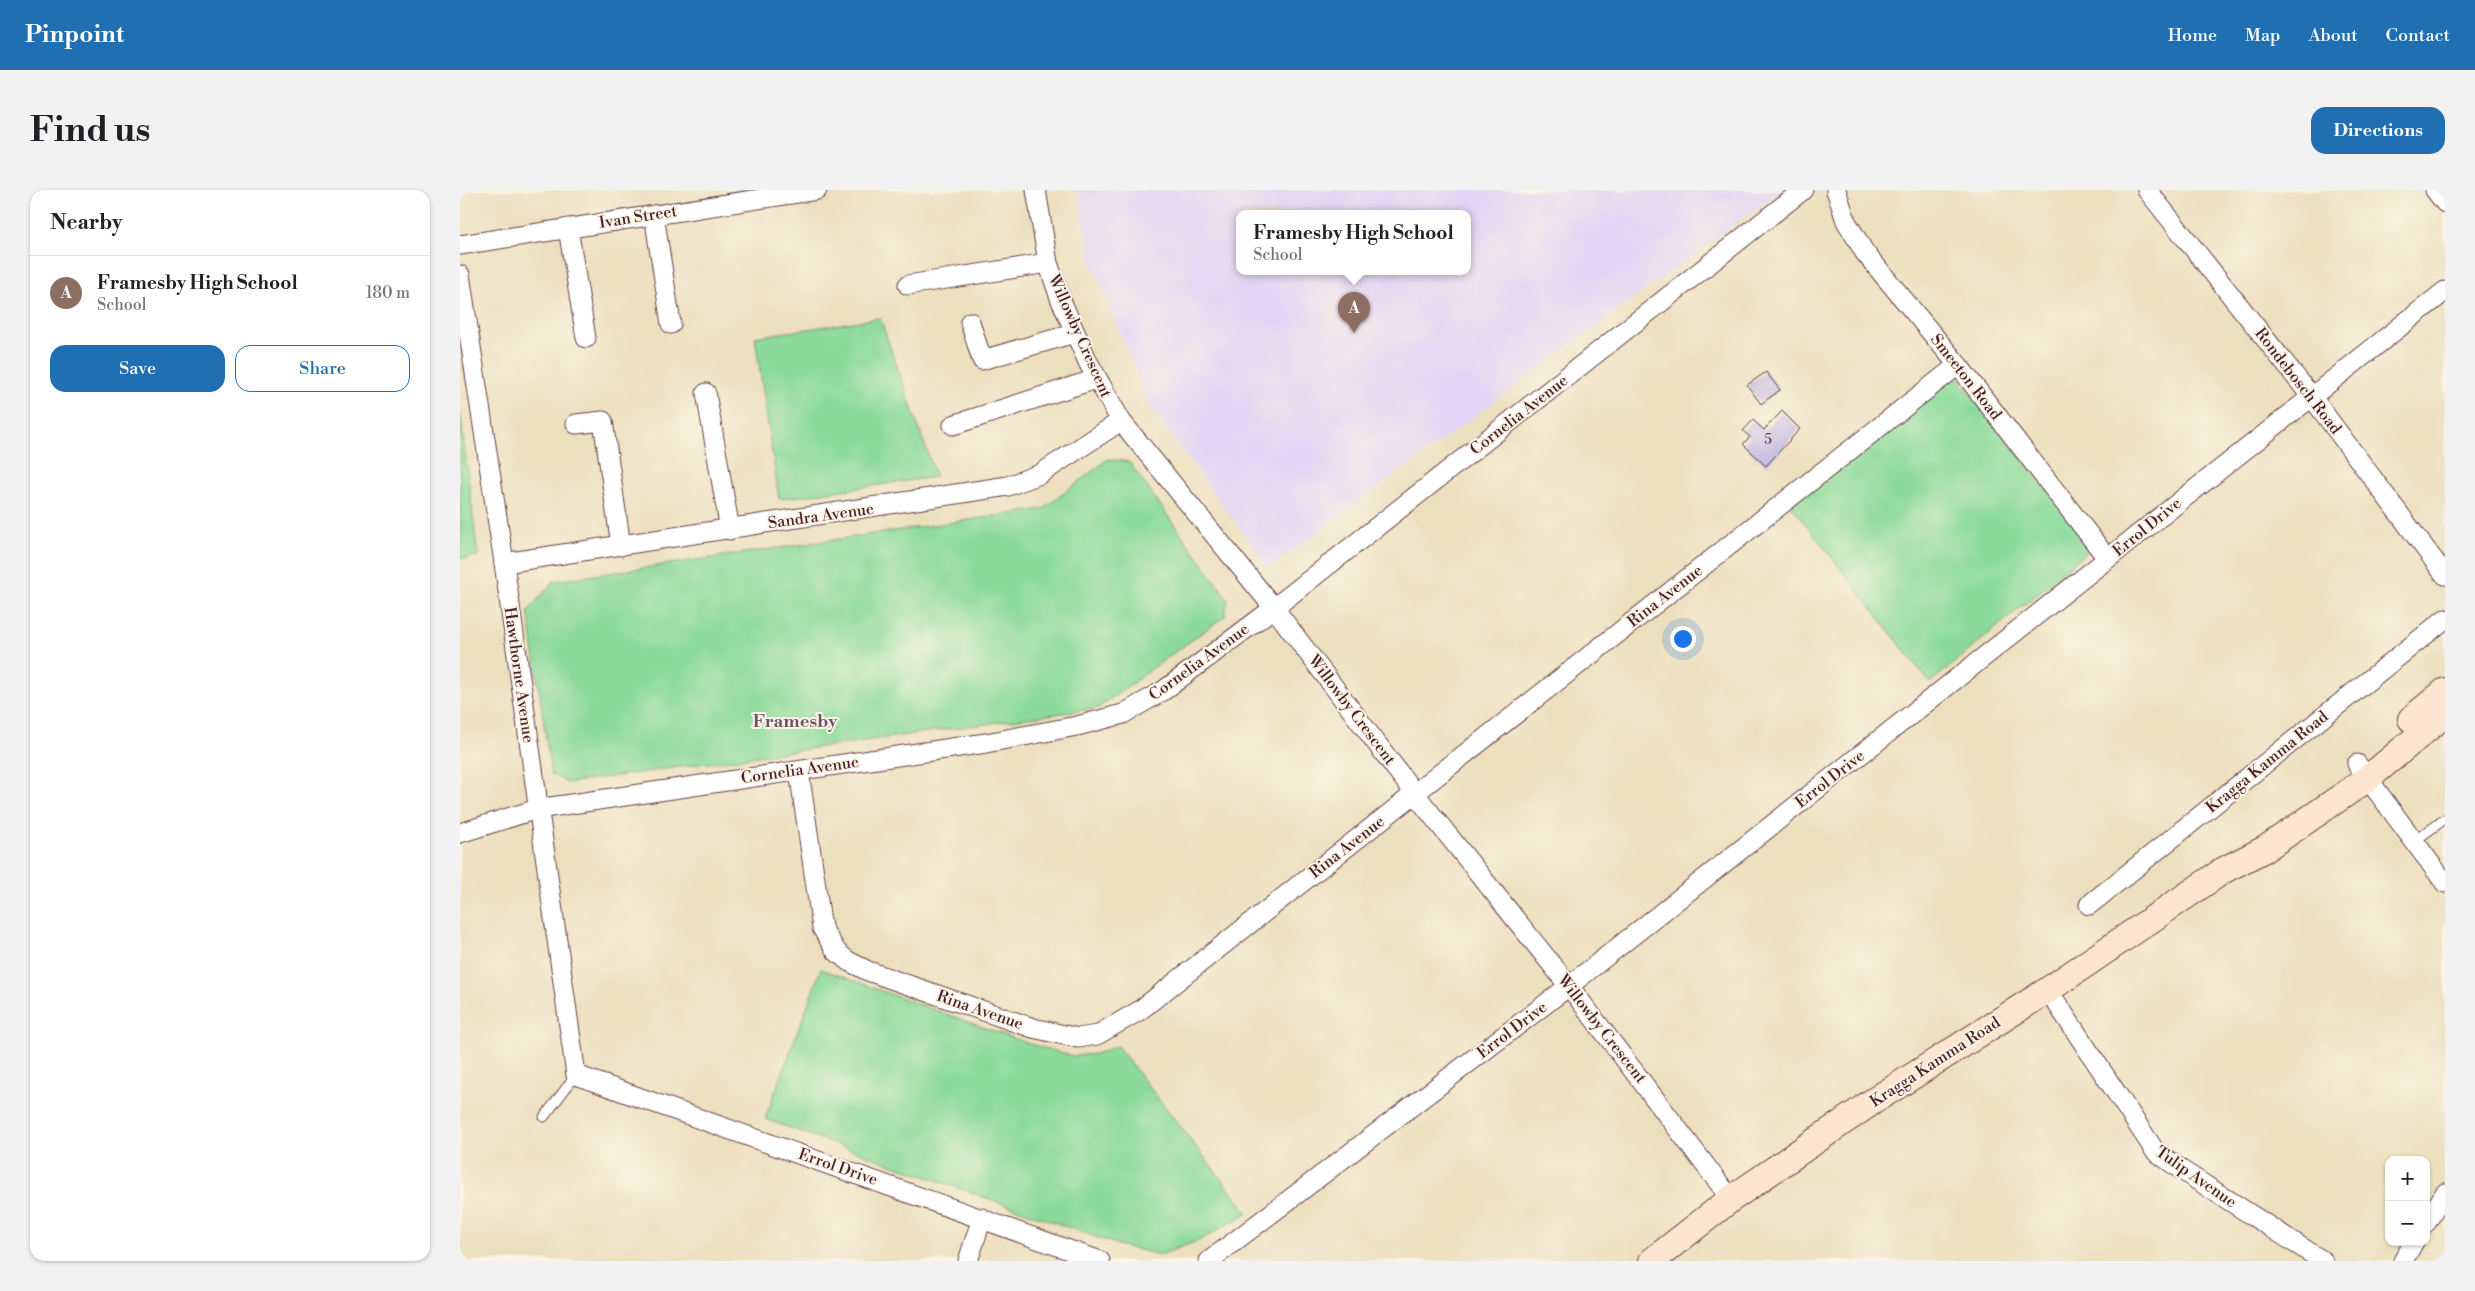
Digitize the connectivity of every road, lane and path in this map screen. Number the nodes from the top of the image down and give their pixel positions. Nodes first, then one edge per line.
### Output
1 (817, 190) edge
2 (1036, 190) edge
3 (1803, 190) edge
4 (1836, 190) edge
5 (2147, 190) edge
6 (2435, 190) edge
7 (768, 194) edge
8 (2445, 203) edge
9 (654, 215) junction
10 (568, 228) junction
11 (460, 245) edge
12 (1048, 263) junction
13 (460, 275) edge
14 (908, 285) dead end
15 (2445, 291) edge
16 (970, 322) dead end
17 (672, 324) dead end
18 (1075, 333) junction
19 (586, 338) dead end
20 (1958, 365) junction
21 (1096, 379) junction
22 (706, 393) dead end
23 (2311, 396) junction
24 (1121, 421) junction
25 (576, 424) dead end
26 (953, 425) dead end
27 (730, 530) junction
28 (621, 546) junction
29 (2108, 558) junction
30 (504, 563) junction
31 (2445, 575) edge
32 (1274, 608) junction
33 (2445, 619) edge
34 (2445, 691) edge
35 (2445, 714) edge
36 (799, 771) junction
37 (2362, 771) junction
38 (1416, 794) junction
39 (537, 809) junction
40 (2445, 819) edge
41 (460, 833) edge
42 (2413, 842) junction
43 (2445, 883) edge
44 (2089, 905) dead end
45 (1569, 986) junction
46 (2048, 990) junction
47 (576, 1075) junction
48 (544, 1117) dead end
49 (2445, 1193) edge
50 (1731, 1198) junction
51 (2430, 1217) edge
52 (982, 1218) junction
53 (2412, 1246) edge
54 (2300, 1255) edge
55 (968, 1261) edge
56 (1100, 1261) edge
57 (1209, 1261) edge
58 (1652, 1261) edge
59 (2323, 1261) edge
60 (2403, 1261) edge

1 - 7 street, Ivan Street
2 - 12 street, Willowby Crescent
3 - 32 street, Cornelia Avenue
4 - 20 street, Smeeton Road
5 - 23 street, Rondebosch Road
6 - 8 street
7 - 9 street, Ivan Street
9 - 10 street, Ivan Street
9 - 17 street
10 - 11 street, Ivan Street
10 - 19 street
12 - 14 street
12 - 18 street, Willowby Crescent
13 - 30 street, Hawthorne Avenue
15 - 23 street, Errol Drive
16 - 18 street
18 - 21 street, Willowby Crescent
20 - 29 street, Smeeton Road
20 - 38 street, Rina Avenue
21 - 24 street, Willowby Crescent
21 - 26 street
22 - 27 street
23 - 29 street, Errol Drive
23 - 31 street, Rondebosch Road
24 - 27 street, Sandra Avenue
24 - 32 street, Willowby Crescent
25 - 28 street
27 - 28 street, Sandra Avenue
28 - 30 street, Sandra Avenue
29 - 45 street, Errol Drive
30 - 39 street, Hawthorne Avenue
32 - 36 street, Cornelia Avenue
32 - 38 street, Willowby Crescent
33 - 44 street, Kragga Kamma Road
34 - 37 main road, Kragga Kamma Road
35 - 37 main road, Kragga Kamma Road
36 - 38 street, Rina Avenue
36 - 39 street, Cornelia Avenue
37 - 42 street
37 - 46 main road, Kragga Kamma Road
38 - 45 street, Willowby Crescent
39 - 41 street, Cornelia Avenue
39 - 47 street, Hawthorne Avenue
40 - 42 lane
42 - 43 street
45 - 50 street, Willowby Crescent
45 - 57 street, Errol Drive
46 - 50 main road, Kragga Kamma Road
46 - 54 street, Tulip Avenue
47 - 48 lane
47 - 52 street, Errol Drive
49 - 51 street
50 - 58 main road, Kragga Kamma Road
52 - 55 street
52 - 56 street, Errol Drive
53 - 60 street
54 - 59 street, Tulip Avenue

